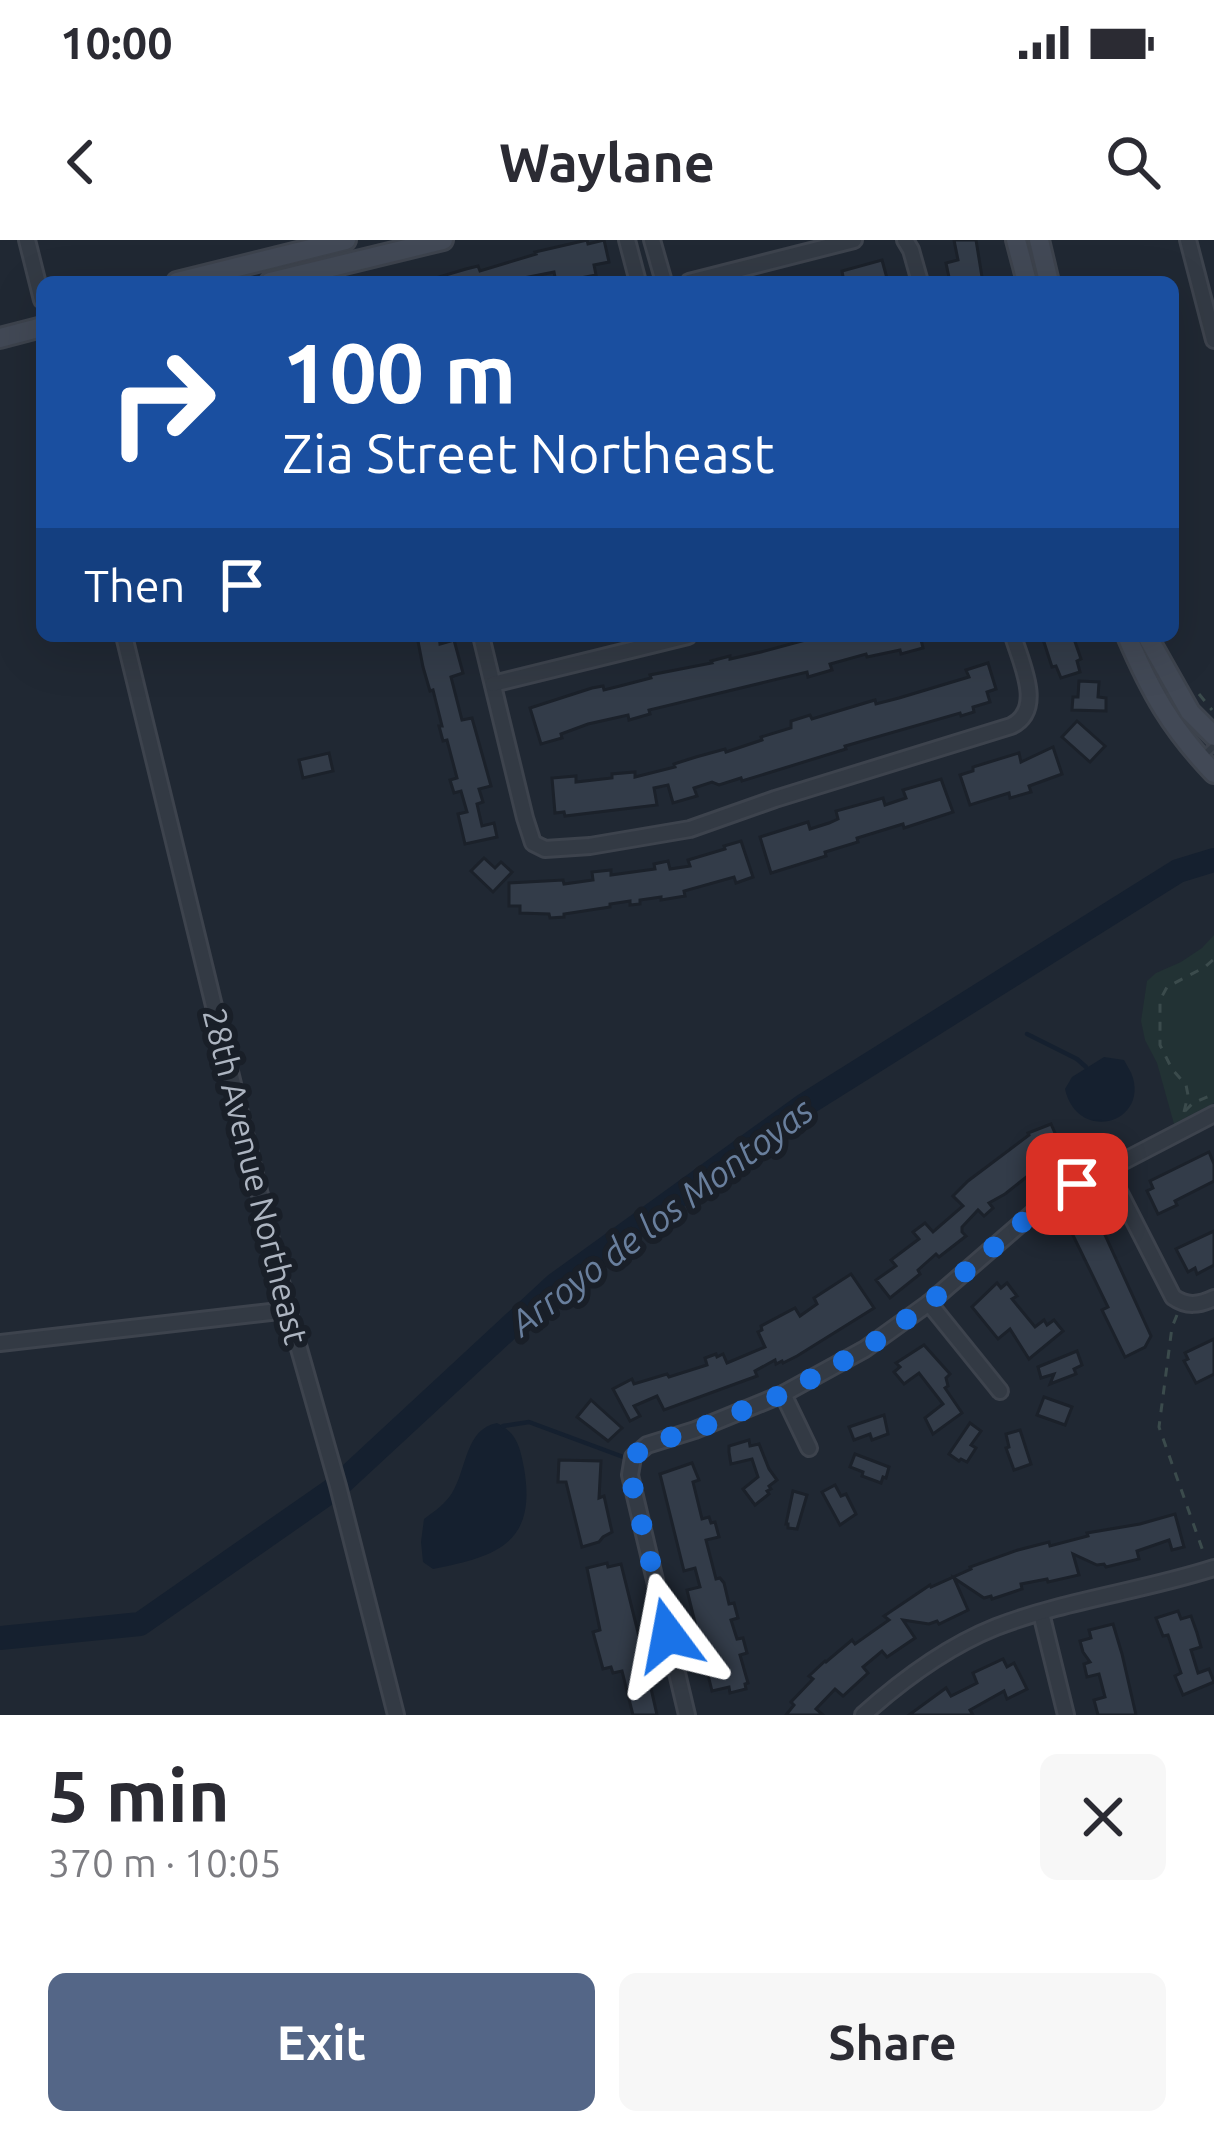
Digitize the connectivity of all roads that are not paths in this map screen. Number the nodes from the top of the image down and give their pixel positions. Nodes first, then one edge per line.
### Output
1 (27, 240) edge
2 (346, 240) edge
3 (443, 240) edge
4 (627, 240) edge
5 (652, 240) edge
6 (854, 240) edge
7 (904, 240) edge
8 (1016, 240) edge
9 (1039, 240) edge
10 (1188, 240) edge
11 (36, 276) edge
12 (201, 276) edge
13 (295, 276) edge
14 (636, 276) edge
15 (662, 276) edge
16 (743, 276) edge
17 (918, 276) edge
18 (1025, 276) edge
19 (1048, 276) edge
20 (36, 329) edge
21 (0, 338) edge
22 (1214, 340) edge
23 (125, 642) edge
24 (483, 642) edge
25 (651, 642) edge
26 (1015, 642) edge
27 (1130, 642) edge
28 (1150, 642) edge
29 (494, 684) junction
30 (1214, 736) edge
31 (1210, 759) edge
32 (1214, 1114) edge
33 (1107, 1168) junction
34 (1214, 1298) edge
35 (929, 1303) junction
36 (288, 1310) junction
37 (0, 1343) edge
38 (1000, 1391) dead end
39 (783, 1394) junction
40 (809, 1448) dead end
41 (1213, 1573) edge
42 (1041, 1612) junction
43 (396, 1715) edge
44 (687, 1715) edge
45 (863, 1715) edge
46 (1066, 1715) edge

1 - 11 street
2 - 12 street
3 - 13 street
4 - 14 street
5 - 15 street
6 - 16 street
7 - 17 street
8 - 18 street
9 - 19 street
10 - 22 street
20 - 21 street
23 - 36 street, 28th Avenue Northeast
24 - 29 street
25 - 29 street
26 - 29 street
27 - 31 street
28 - 30 street
32 - 33 street
33 - 34 street
33 - 35 street
35 - 38 street
35 - 39 street
36 - 37 street
36 - 43 street, 28th Avenue Northeast
39 - 40 street
39 - 44 street
41 - 42 street
42 - 45 street
42 - 46 street

